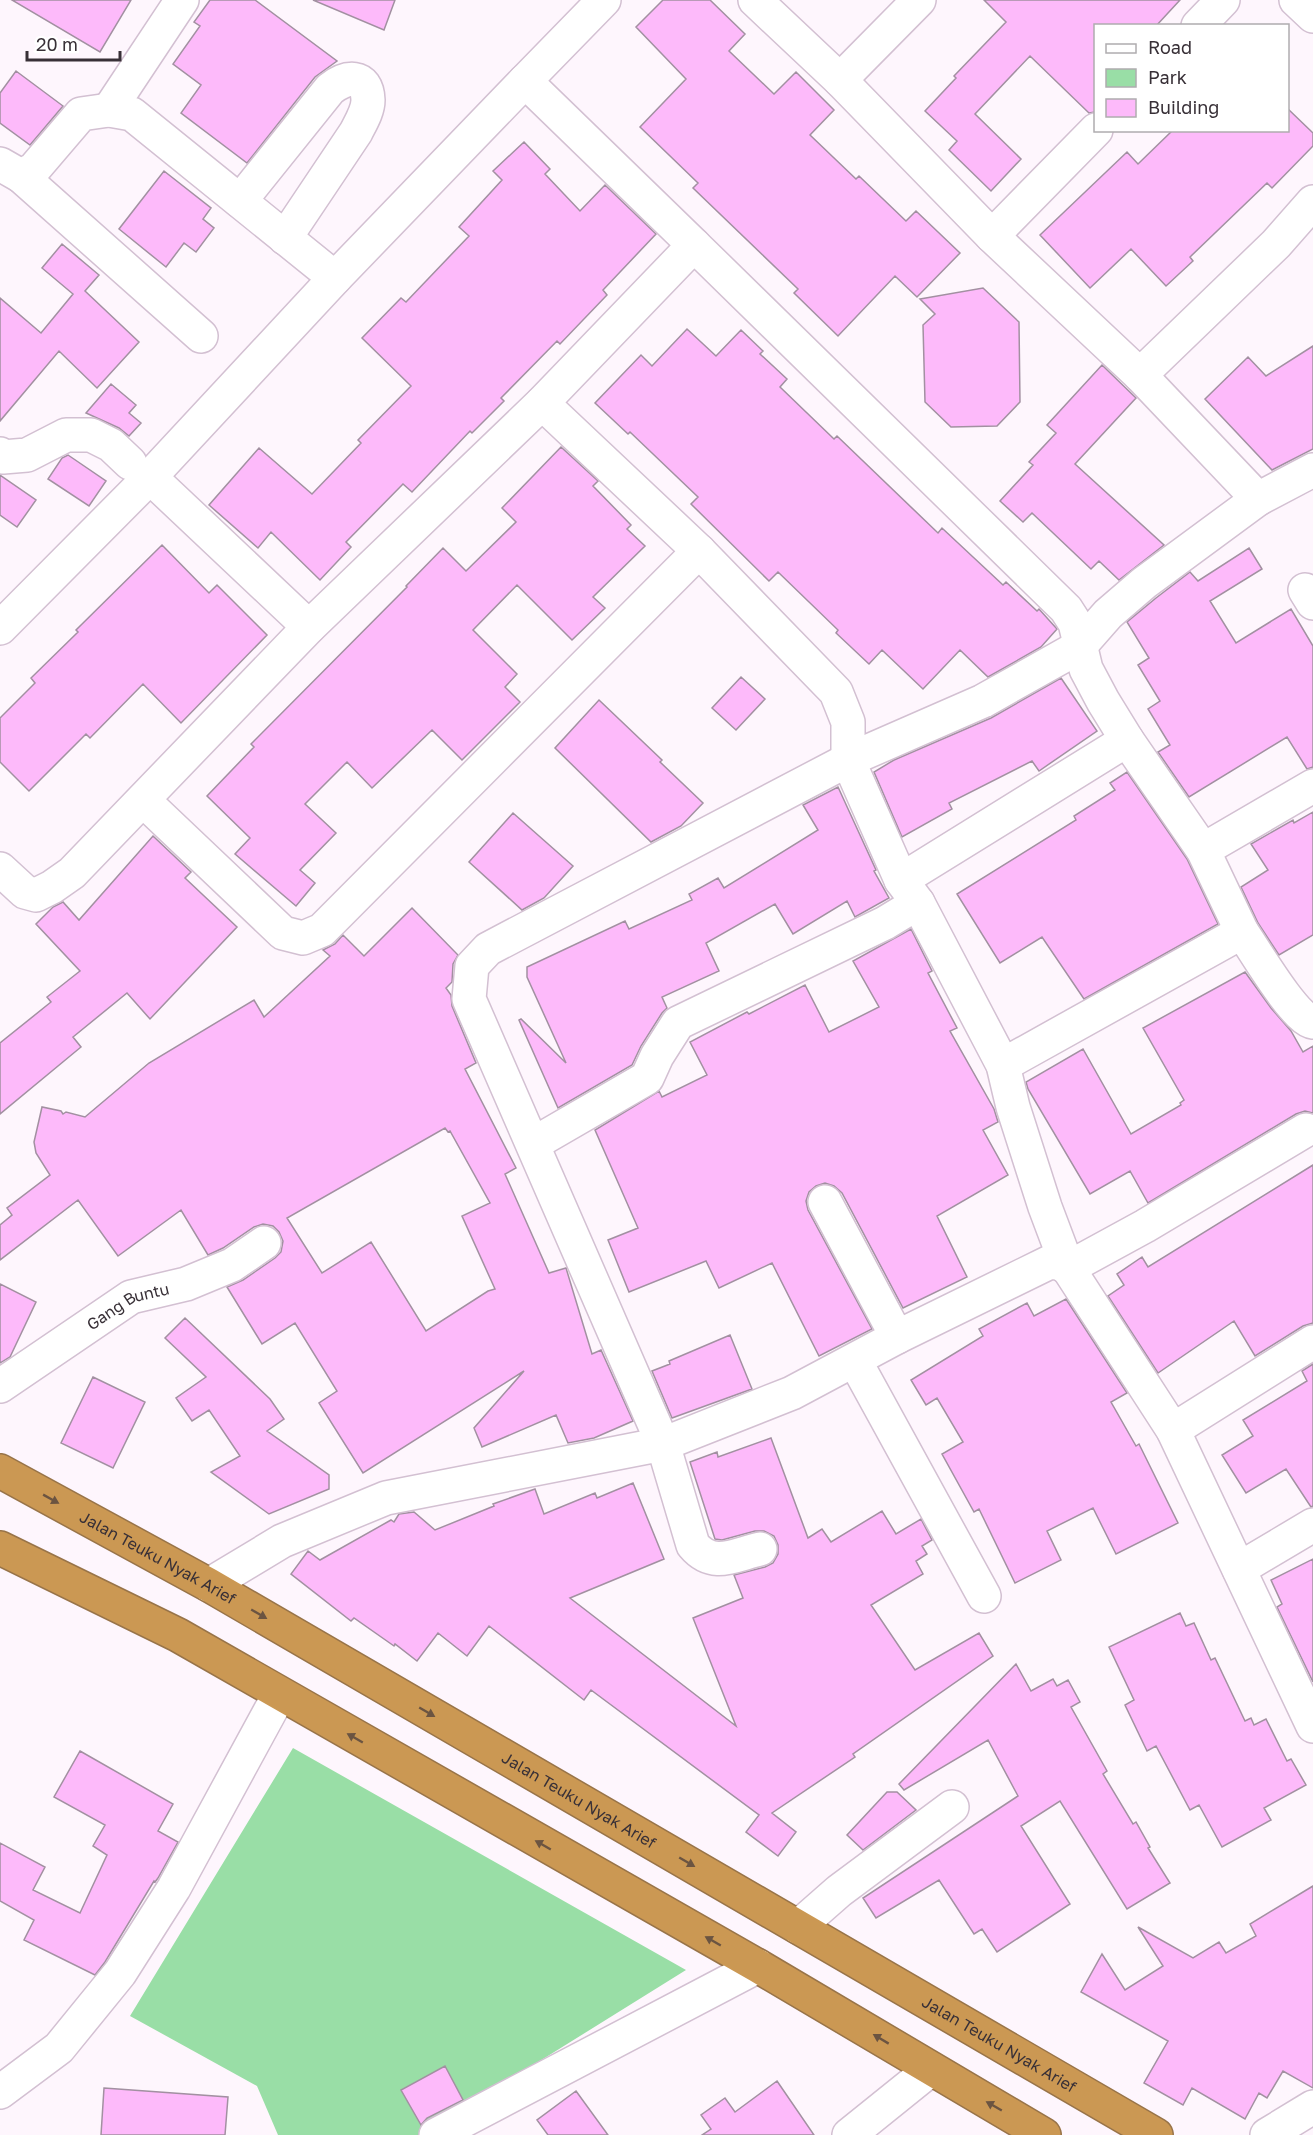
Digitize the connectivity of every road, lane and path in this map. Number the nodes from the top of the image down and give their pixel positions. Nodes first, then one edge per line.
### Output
1 (182, 0) edge
2 (604, 0) edge
3 (755, 0) edge
4 (919, 0) edge
5 (1223, 0) edge
6 (1296, 0) edge
7 (1313, 16) edge
8 (1200, 24) edge
9 (840, 80) junction
10 (525, 81) junction
11 (109, 110) junction
12 (1094, 131) edge
13 (10, 170) edge
14 (240, 201) junction
15 (1313, 202) edge
16 (992, 236) junction
17 (285, 238) junction
18 (694, 245) junction
19 (335, 278) junction
20 (201, 336) dead end
21 (1140, 375) junction
22 (542, 403) junction
23 (0, 454) edge
24 (140, 470) junction
25 (1313, 470) edge
26 (1258, 499) junction
27 (699, 551) junction
28 (309, 627) junction
29 (0, 628) edge
30 (1079, 646) junction
31 (1127, 740) junction
32 (848, 760) junction
33 (1313, 786) edge
34 (143, 800) junction
35 (1203, 850) junction
36 (0, 868) edge
37 (909, 891) junction
38 (1242, 932) junction
39 (1313, 1022) edge
40 (1003, 1065) junction
41 (1306, 1131) dead end
42 (533, 1144) junction
43 (825, 1202) dead end
44 (264, 1243) dead end
45 (1068, 1268) junction
46 (897, 1337) junction
47 (1313, 1342) edge
48 (855, 1361) junction
49 (0, 1386) edge
50 (1173, 1430) junction
51 (663, 1444) junction
52 (0, 1471) edge
53 (1313, 1524) edge
54 (0, 1548) edge
55 (760, 1549) dead end
56 (1239, 1569) junction
57 (209, 1585) junction
58 (984, 1596) dead end
59 (279, 1695) junction
60 (1313, 1726) edge
61 (952, 1807) dead end
62 (798, 1927) junction
63 (758, 1966) junction
64 (931, 2069) junction
65 (0, 2092) edge
66 (1313, 2107) edge
67 (436, 2135) edge
68 (849, 2135) edge
69 (1044, 2135) edge
70 (1156, 2135) edge
71 (1267, 2135) edge

1 - 11 street
2 - 10 street
3 - 9 street
4 - 9 street
5 - 8 street
6 - 7 street
9 - 16 street
10 - 18 street
10 - 19 street
11 - 13 street
11 - 14 street
12 - 16 street
13 - 20 street
14 - 17 street
14 - 17 street
15 - 21 street
16 - 21 street
17 - 19 street
18 - 22 street
18 - 30 street
19 - 24 street
21 - 26 street
22 - 27 street
22 - 28 street
23 - 24 street
24 - 28 street
24 - 29 street
25 - 26 street
26 - 30 street
27 - 32 street
27 - 34 street
28 - 34 street
30 - 31 street
30 - 32 street
31 - 35 street
31 - 37 street
32 - 37 street
32 - 42 street
33 - 35 street
34 - 36 street
35 - 38 street
37 - 40 street
37 - 42 street
38 - 39 street
38 - 40 street
40 - 45 street
41 - 45 street
42 - 51 street
43 - 46 street
44 - 49 street, Gang Buntu
45 - 46 street
45 - 50 street
46 - 48 street
47 - 50 street
48 - 51 street
48 - 58 street
50 - 56 street
51 - 55 street
51 - 57 street
52 -> 57 highway, Jalan Teuku Nyak Arief
53 - 56 street
54 - 59 highway
56 - 60 street
57 -> 62 highway, Jalan Teuku Nyak Arief
63 -> 59 highway
59 - 65 street
61 - 62 street
62 - 70 highway, Jalan Teuku Nyak Arief
64 -> 63 highway
63 - 67 street
64 - 68 street
69 -> 64 highway
66 - 71 street

